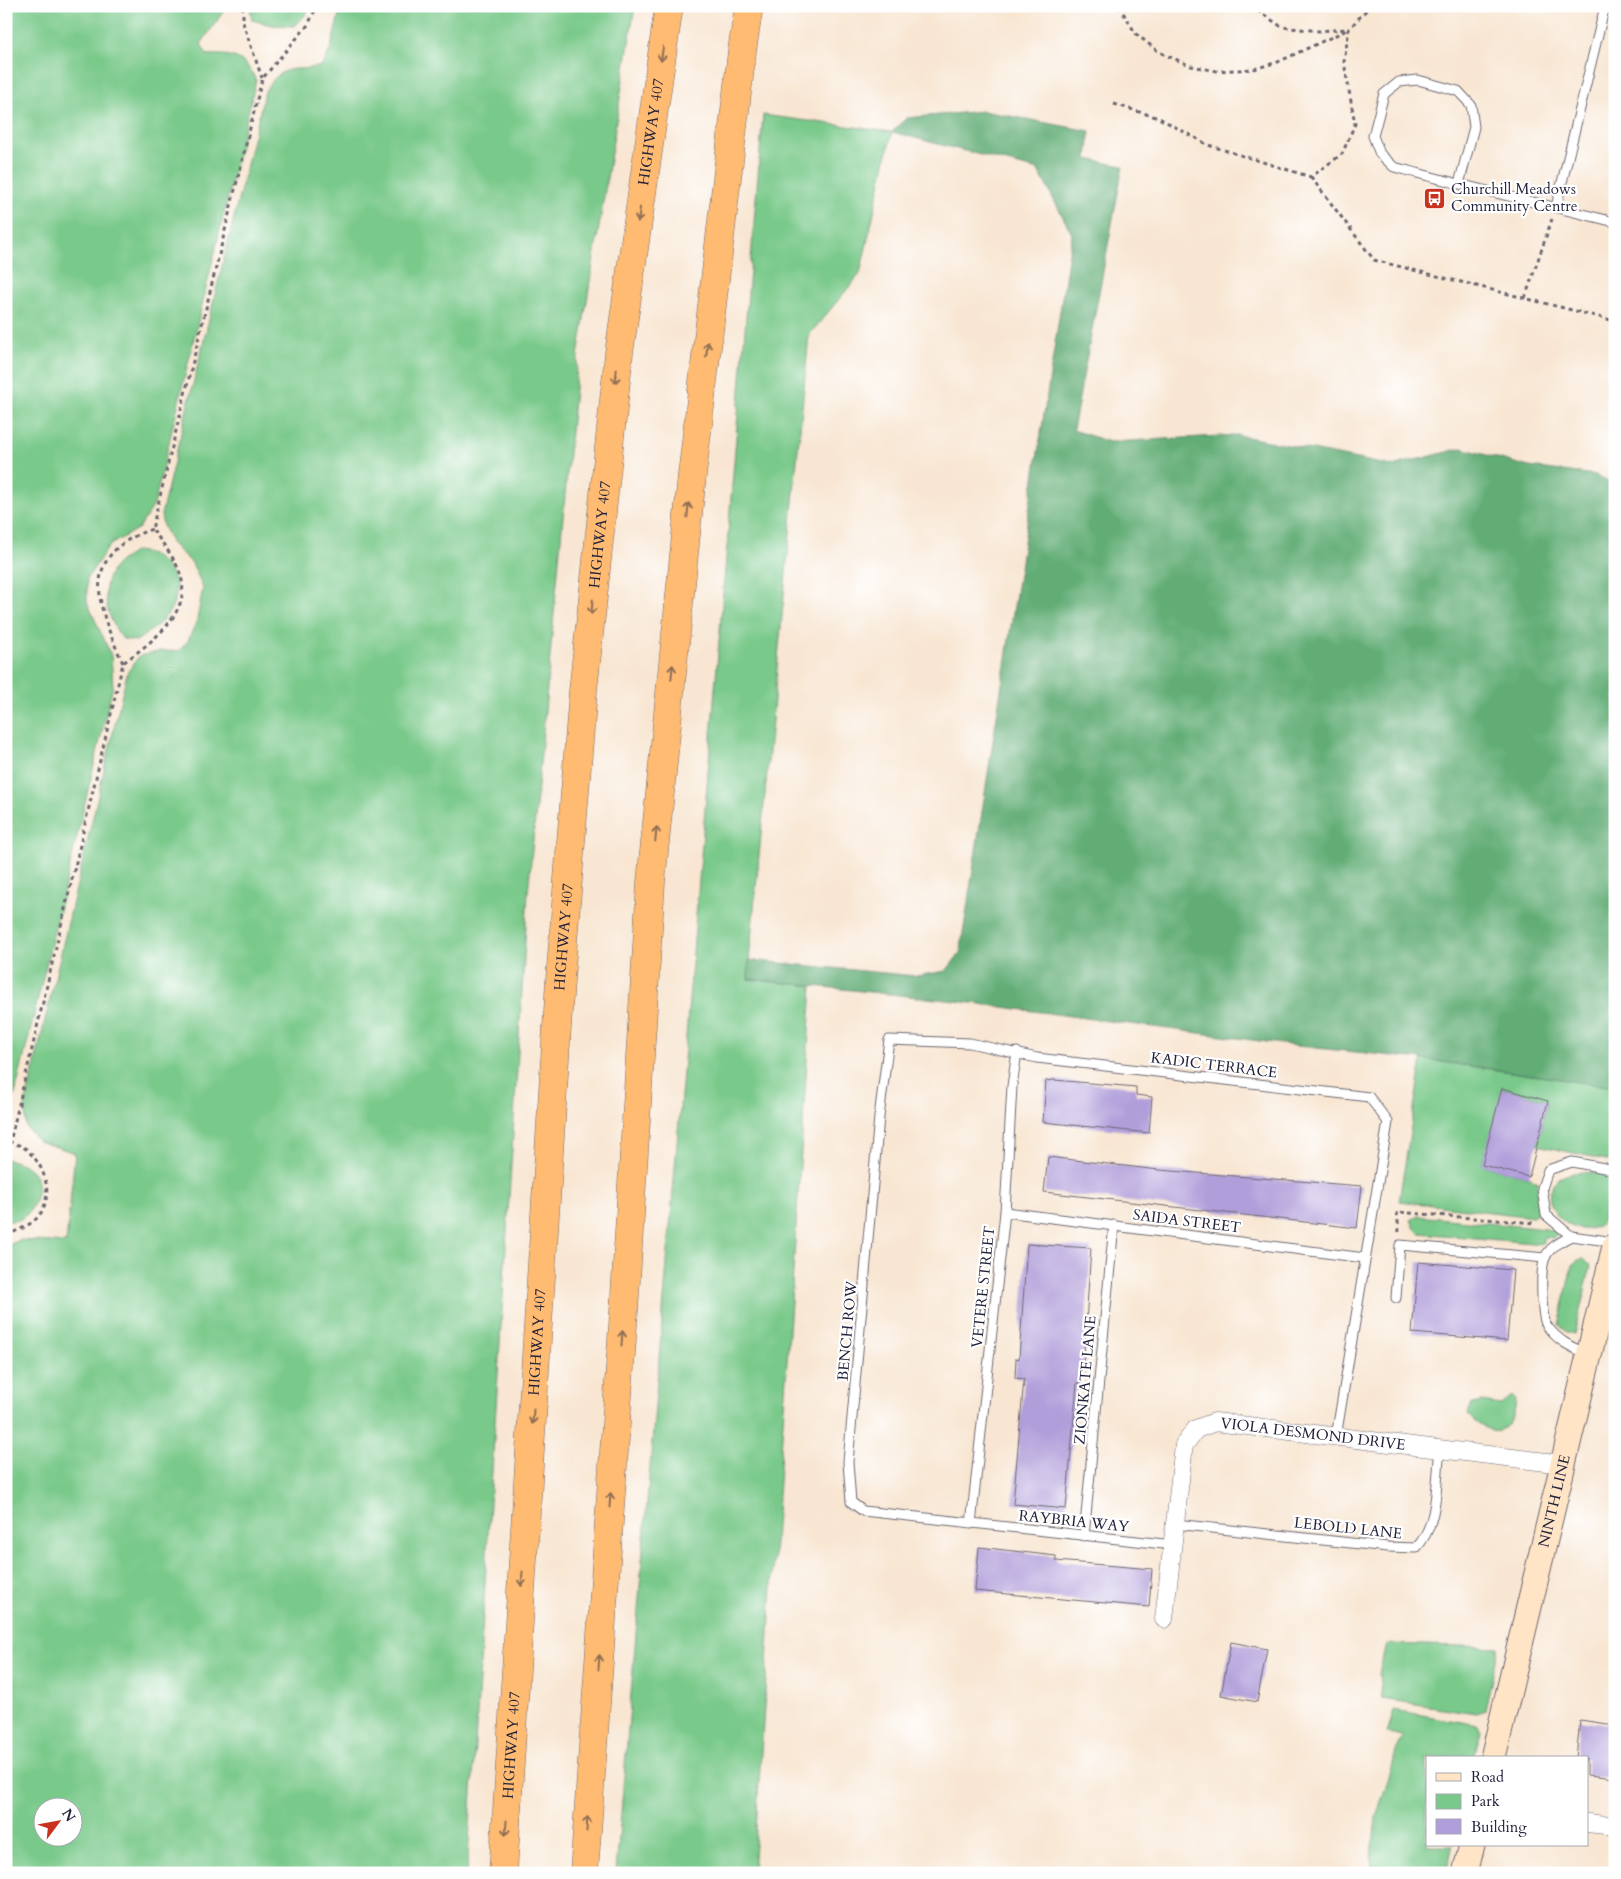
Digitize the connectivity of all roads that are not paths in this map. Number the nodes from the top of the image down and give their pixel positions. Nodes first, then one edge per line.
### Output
1 (669, 6) edge
2 (749, 6) edge
3 (1605, 6) edge
4 (1459, 184) junction
5 (1556, 207) junction
6 (1615, 222) edge
7 (888, 1040) joint
8 (1017, 1052) junction
9 (1615, 1170) edge
10 (1006, 1212) junction
11 (1114, 1225) junction
12 (1572, 1236) junction
13 (1615, 1242) edge
14 (1615, 1246) edge
15 (1365, 1258) junction
16 (1545, 1258) junction
17 (1396, 1298) dead end
18 (1589, 1355) junction
19 (1336, 1437) junction
20 (1440, 1449) junction
21 (1563, 1464) junction
22 (971, 1524) junction
23 (1175, 1524) junction
24 (1084, 1536) junction
25 (1173, 1545) junction
26 (1164, 1619) dead end
27 (1493, 1756) edge
28 (1588, 1823) edge
29 (1615, 1826) edge
30 (1472, 1846) edge
31 (503, 1873) edge
32 (584, 1873) edge
33 (1466, 1873) edge

1 -> 31 highway, HIGHWAY 407
32 -> 2 highway
3 - 5 lane
4 - 4 lane
4 - 5 lane
5 - 6 lane
7 - 8 lane, KADIC TERRACE
7 - 22 lane, BENCH ROW
8 - 10 lane, VETERE STREET
8 - 15 lane, KADIC TERRACE
9 - 12 lane
10 - 11 lane, SAIDA STREET
10 - 22 lane, VETERE STREET
11 - 15 lane, SAIDA STREET
11 - 24 lane, ZIONKATE LANE
12 - 13 lane
12 - 16 lane
14 - 18 main road, NINTH LINE
15 - 19 lane, KADIC TERRACE
16 - 17 lane
16 - 18 lane
18 - 21 main road, NINTH LINE
19 - 20 street, VIOLA DESMOND DRIVE
19 - 23 street, VIOLA DESMOND DRIVE
20 - 21 street, VIOLA DESMOND DRIVE
20 - 23 lane, LEBOLD LANE
21 - 27 main road, NINTH LINE
22 - 24 lane, RAYBRIA WAY
23 - 25 street, VIOLA DESMOND DRIVE
24 - 25 lane, RAYBRIA WAY
25 - 26 street, VIOLA DESMOND DRIVE
28 - 29 street
30 - 33 main road

